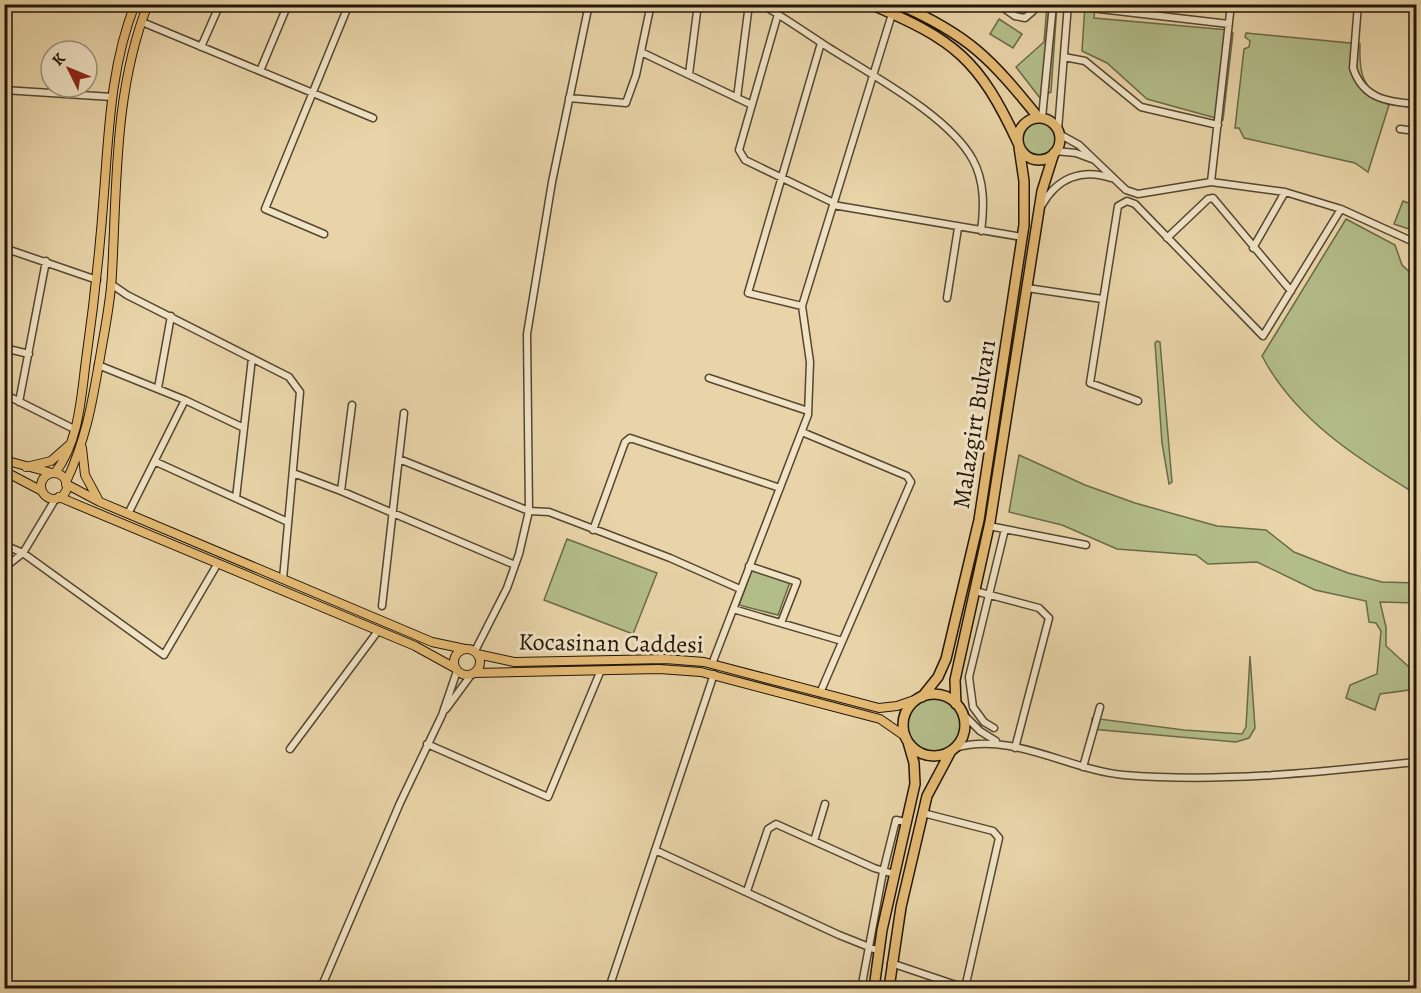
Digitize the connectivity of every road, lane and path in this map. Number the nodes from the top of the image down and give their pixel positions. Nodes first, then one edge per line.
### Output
1 (135, 4) edge
2 (148, 4) edge
3 (220, 4) edge
4 (288, 4) edge
5 (349, 4) edge
6 (589, 4) edge
7 (651, 4) edge
8 (698, 4) edge
9 (749, 4) edge
10 (761, 4) edge
11 (870, 4) edge
12 (898, 4) edge
13 (998, 4) edge
14 (1034, 4) edge
15 (1053, 4) edge
16 (1068, 4) edge
17 (1231, 4) edge
18 (1358, 4) edge
19 (1091, 8) dead end
20 (777, 14) junction
21 (892, 14) junction
22 (142, 22) junction
23 (1229, 24) junction
24 (821, 43) junction
25 (201, 47) junction
26 (641, 51) junction
27 (1064, 57) junction
28 (260, 71) junction
29 (689, 74) junction
30 (874, 74) junction
31 (4, 90) edge
32 (312, 93) junction
33 (112, 97) junction
34 (569, 98) junction
35 (737, 98) junction
36 (750, 104) junction
37 (1416, 104) edge
38 (373, 118) dead end
39 (1040, 118) junction
40 (1218, 125) junction
41 (1400, 129) dead end
42 (1416, 131) edge
43 (1059, 132) junction
44 (1019, 145) junction
45 (1054, 152) junction
46 (1095, 161) junction
47 (780, 178) junction
48 (1114, 179) junction
49 (1211, 182) junction
50 (1131, 192) junction
51 (1285, 192) junction
52 (1127, 201) junction
53 (834, 204) junction
54 (1341, 208) junction
55 (1038, 214) junction
56 (958, 228) junction
57 (981, 231) junction
58 (324, 234) dead end
59 (1022, 237) junction
60 (1167, 238) junction
61 (1416, 243) edge
62 (4, 248) edge
63 (1253, 248) junction
64 (46, 261) junction
65 (98, 280) junction
66 (112, 280) junction
67 (1027, 288) junction
68 (1291, 291) junction
69 (947, 298) dead end
70 (1102, 299) junction
71 (802, 306) junction
72 (171, 316) junction
73 (4, 348) edge
74 (29, 354) junction
75 (252, 358) junction
76 (98, 365) junction
77 (709, 378) dead end
78 (158, 388) junction
79 (4, 394) edge
80 (185, 400) junction
81 (1138, 401) dead end
82 (19, 402) junction
83 (352, 405) dead end
84 (808, 411) junction
85 (404, 413) dead end
86 (244, 428) junction
87 (74, 429) junction
88 (802, 432) junction
89 (72, 440) junction
90 (82, 447) junction
91 (399, 459) junction
92 (4, 460) edge
93 (156, 462) junction
94 (26, 467) junction
95 (4, 471) edge
96 (53, 473) junction
97 (293, 473) junction
98 (66, 483) junction
99 (780, 488) junction
100 (341, 490) junction
101 (42, 491) junction
102 (57, 498) junction
103 (236, 498) junction
104 (100, 502) junction
105 (529, 511) junction
106 (393, 513) junction
107 (128, 514) junction
108 (288, 522) junction
109 (989, 526) junction
110 (1005, 529) junction
111 (593, 530) junction
112 (4, 545) edge
113 (1086, 545) dead end
114 (22, 554) junction
115 (218, 563) junction
116 (515, 566) junction
117 (749, 566) junction
118 (4, 568) edge
119 (283, 579) junction
120 (740, 589) junction
121 (975, 591) junction
122 (988, 595) junction
123 (382, 606) dead end
124 (733, 609) junction
125 (781, 623) junction
126 (378, 631) junction
127 (842, 641) junction
128 (465, 649) junction
129 (476, 652) junction
130 (712, 664) junction
131 (456, 669) junction
132 (601, 670) junction
133 (472, 674) junction
134 (714, 674) junction
135 (820, 693) junction
136 (920, 698) junction
137 (956, 704) junction
138 (1100, 707) dead end
139 (962, 713) junction
140 (442, 715) junction
141 (994, 728) dead end
142 (907, 740) junction
143 (427, 744) junction
144 (1002, 744) junction
145 (1015, 748) junction
146 (290, 749) dead end
147 (953, 749) junction
148 (1416, 762) edge
149 (1083, 767) junction
150 (825, 804) dead end
151 (923, 813) junction
152 (906, 822) junction
153 (814, 841) junction
154 (655, 850) junction
155 (883, 872) junction
156 (894, 874) junction
157 (747, 891) junction
158 (868, 948) junction
159 (879, 951) junction
160 (891, 963) junction
161 (862, 984) dead end
162 (321, 988) edge
163 (609, 988) edge
164 (874, 988) edge
165 (889, 988) edge
166 (965, 988) edge

1 - 33 main road
2 - 22 main road
3 - 25 street
4 - 28 street
5 - 32 street
6 - 34 street
7 - 26 street
8 - 29 street
9 - 35 street
10 - 20 street
11 - 21 highway
12 - 39 highway
13 - 14 street
15 - 39 street
16 - 27 street
17 - 23 street
18 - 37 street
19 - 23 street
20 - 24 street
20 - 36 street
21 - 30 street
21 - 44 highway
22 - 25 street
22 - 66 main road
23 - 40 street
24 - 30 street
24 - 47 street
25 - 28 street
26 - 29 street
26 - 34 street
27 - 40 street
27 - 43 street
28 - 32 street
29 - 35 street
30 - 53 street
30 - 57 street
31 - 33 street
32 - 38 street
32 - 58 street
33 - 65 main road
34 - 105 street
35 - 36 street
36 - 47 street
39 - 43 highway
39 - 44 highway
40 - 49 street
41 - 42 street
43 - 45 highway
43 - 46 street
44 - 45 highway
44 - 59 highway, Malazgirt Bulvarı
45 - 46 street
45 - 55 highway, Malazgirt Bulvarı
46 - 48 street
47 - 53 street
47 - 71 street
48 - 50 street
48 - 55 street
49 - 50 street
49 - 51 street
50 - 52 street
51 - 54 street
51 - 63 street
52 - 60 street
52 - 70 street
53 - 56 street
53 - 71 street
54 - 61 street
54 - 68 street
55 - 67 highway, Malazgirt Bulvarı
56 - 57 street
56 - 69 street
57 - 59 street
59 - 136 highway, Malazgirt Bulvarı
60 - 63 street
60 - 68 street
62 - 64 street
63 - 68 street
64 - 65 street
64 - 74 street
65 - 66 main road
65 - 87 main road
66 - 72 street
66 - 76 main road
67 - 70 street
67 - 109 highway, Malazgirt Bulvarı
70 - 81 street
71 - 84 street
72 - 75 street
72 - 78 street
73 - 74 street
74 - 82 street
75 - 86 street
75 - 97 street
76 - 78 street
76 - 90 main road
77 - 84 street
78 - 80 street
79 - 82 street
80 - 86 street
80 - 93 street
82 - 87 street
83 - 100 street
84 - 88 street
85 - 91 street
86 - 103 street
87 - 89 main road
88 - 99 street
88 - 127 street
89 - 94 main road
89 - 96 main road
90 - 98 main road
90 - 104 main road
91 - 105 street
91 - 106 street
92 - 94 main road
93 - 103 street
93 - 107 street
94 - 96 main road
95 - 101 main road
96 - 98 main road
96 - 101 main road
97 - 100 street
97 - 108 street
98 - 102 main road
98 - 104 main road
99 - 111 street
99 - 117 street
100 - 106 street
101 - 102 main road
102 - 114 street
102 - 115 main road
103 - 108 street
104 - 107 main road
105 - 111 street
105 - 116 street
106 - 116 street
106 - 123 street
107 - 119 main road
108 - 119 street
109 - 110 street
109 - 121 highway, Malazgirt Bulvarı
110 - 113 street
110 - 122 street
111 - 120 street
112 - 114 street
114 - 115 street
114 - 118 street
115 - 126 main road
116 - 129 street
117 - 120 street
117 - 125 street
119 - 128 main road
120 - 124 street
121 - 122 street
121 - 137 highway, Malazgirt Bulvarı
122 - 141 street
122 - 145 street
124 - 125 street
124 - 130 street
125 - 127 street
126 - 131 main road
126 - 146 street
127 - 135 street
128 - 129 main road
128 - 131 main road
129 - 130 main road, Kocasinan Caddesi
129 - 133 main road
130 - 135 main road, Kocasinan Caddesi
131 - 133 main road
131 - 140 street
132 - 133 main road, Kocasinan Caddesi
132 - 134 main road, Kocasinan Caddesi
132 - 143 street
133 - 140 street
134 - 142 main road, Kocasinan Caddesi
134 - 154 street
135 - 136 main road, Kocasinan Caddesi
136 - 137 highway
136 - 142 highway
137 - 139 highway
138 - 149 street
139 - 144 street
139 - 147 highway
140 - 143 street
142 - 147 highway
142 - 152 highway
143 - 162 street
144 - 145 street
144 - 147 street
145 - 149 street
147 - 151 highway
148 - 149 street
150 - 153 street
151 - 160 highway
151 - 166 street
152 - 155 street
152 - 156 highway
153 - 155 street
153 - 157 street
154 - 157 street
154 - 163 street
155 - 156 street
155 - 158 street
156 - 159 highway
157 - 158 street
158 - 159 street
158 - 161 street
159 - 164 highway
160 - 165 highway
160 - 166 street

